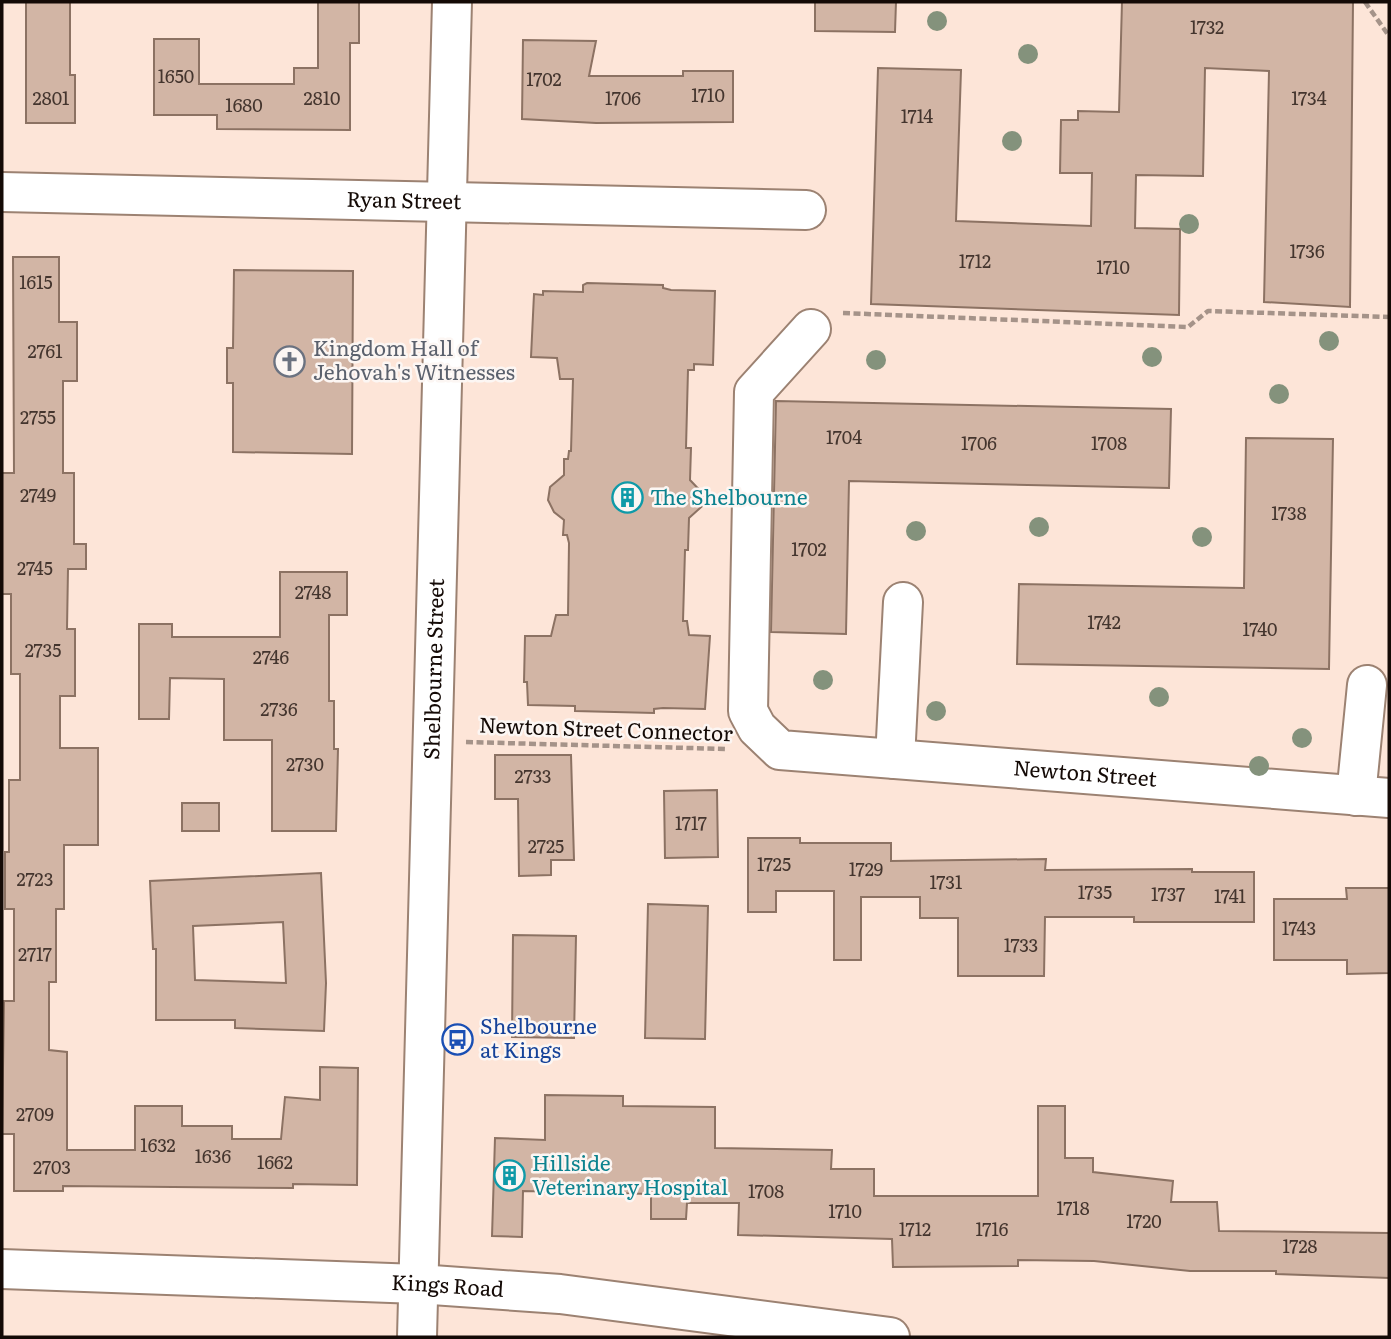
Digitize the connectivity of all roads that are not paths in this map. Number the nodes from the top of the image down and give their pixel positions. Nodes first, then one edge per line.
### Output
1 (452, 2) edge
2 (2, 192) edge
3 (448, 203) junction
4 (806, 210) dead end
5 (826, 321) road end
6 (903, 602) dead end
7 (1367, 685) dead end
8 (895, 759) junction
9 (1372, 797) edge
10 (2, 1269) edge
11 (418, 1284) junction
12 (417, 1337) edge
13 (890, 1337) edge

1 - 3 street, Shelbourne Street
2 - 3 street, Ryan Street
3 - 4 street, Ryan Street
3 - 11 street, Shelbourne Street
5 - 8 street, Newton Street
6 - 8 street
7 - 9 street
8 - 9 street, Newton Street
10 - 11 street, Kings Road
11 - 12 street, Shelbourne Street
11 - 13 street, Kings Road

